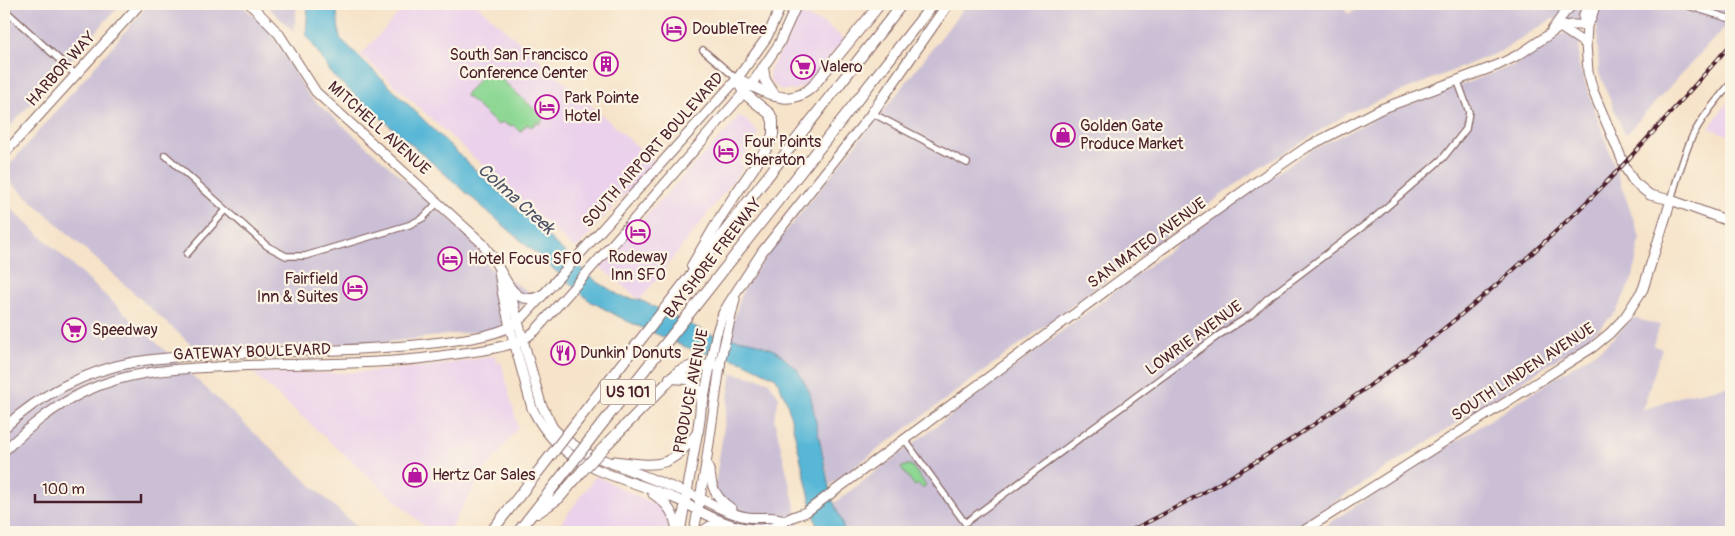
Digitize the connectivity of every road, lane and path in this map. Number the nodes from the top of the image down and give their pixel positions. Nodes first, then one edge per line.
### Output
1 (140, 4) edge
2 (250, 4) edge
3 (782, 4) edge
4 (797, 4) edge
5 (880, 4) edge
6 (902, 4) edge
7 (933, 4) edge
8 (948, 4) edge
9 (1574, 4) edge
10 (1588, 4) edge
11 (1592, 4) edge
12 (1685, 4) edge
13 (4, 9) edge
14 (1731, 19) edge
15 (1587, 25) junction
16 (1560, 27) junction
17 (1550, 32) junction
18 (1586, 44) junction
19 (703, 50) dead end
20 (764, 68) junction
21 (76, 75) junction
22 (737, 79) junction
23 (1457, 79) junction
24 (1731, 83) edge
25 (748, 89) junction
26 (774, 96) junction
27 (872, 113) junction
28 (4, 154) edge
29 (165, 155) dead end
30 (967, 163) dead end
31 (1671, 200) junction
32 (438, 202) junction
33 (226, 210) junction
34 (1731, 222) edge
35 (186, 254) dead end
36 (498, 267) junction
37 (508, 284) junction
38 (738, 289) junction
39 (545, 293) junction
40 (671, 301) junction
41 (514, 325) junction
42 (518, 341) junction
43 (710, 361) junction
44 (721, 362) junction
45 (670, 378) junction
46 (4, 428) edge
47 (698, 431) junction
48 (905, 440) junction
49 (4, 451) edge
50 (602, 459) junction
51 (706, 464) junction
52 (638, 485) junction
53 (688, 492) junction
54 (700, 498) junction
55 (685, 503) junction
56 (698, 510) junction
57 (744, 516) junction
58 (528, 520) junction
59 (785, 521) junction
60 (724, 524) junction
61 (491, 532) edge
62 (518, 532) edge
63 (679, 532) edge
64 (694, 532) edge
65 (701, 532) edge
66 (1302, 532) edge

1 - 21 main road, HARBOR WAY
2 - 32 main road, MITCHELL AVENUE
3 - 22 main road, SOUTH AIRPORT BOULEVARD
4 - 20 main road, SOUTH AIRPORT BOULEVARD
5 - 26 highway
6 - 40 highway, BAYSHORE FREEWAY / US 101
7 - 58 highway, BAYSHORE FREEWAY / US 101, bridge
8 - 27 highway
9 - 17 main road, SAN MATEO AVENUE
10 - 15 main road
11 - 15 main road
12 - 14 street
13 - 21 street
15 - 16 main road, SAN MATEO AVENUE
15 - 18 main road
16 - 17 main road, SAN MATEO AVENUE
16 - 18 main road
17 - 23 main road, SAN MATEO AVENUE
18 - 31 main road
19 - 22 street
20 - 25 main road, SOUTH AIRPORT BOULEVARD
20 - 26 highway
21 - 28 main road, HARBOR WAY
22 - 25 highway
22 - 39 main road, SOUTH AIRPORT BOULEVARD
23 - 48 main road, SAN MATEO AVENUE
23 - 48 street, LOWRIE AVENUE
24 - 31 street
25 - 26 highway
25 - 40 highway
25 - 42 main road, SOUTH AIRPORT BOULEVARD
27 - 30 street
27 - 38 main road, PRODUCE AVENUE
29 - 33 street
31 - 34 main road
31 - 66 main road, SOUTH LINDEN AVENUE
32 - 33 street
32 - 36 main road, MITCHELL AVENUE
33 - 35 street
36 - 37 main road, MITCHELL AVENUE
36 - 41 main road, MITCHELL AVENUE
37 - 39 main road
37 - 41 main road, MITCHELL AVENUE
38 - 43 main road, PRODUCE AVENUE
38 - 44 main road, PRODUCE AVENUE
39 - 41 main road, SOUTH AIRPORT BOULEVARD
40 - 61 highway, BAYSHORE FREEWAY / US 101, bridge
41 - 42 main road, MITCHELL AVENUE
41 - 46 main road, GATEWAY BOULEVARD
42 - 49 main road, GATEWAY BOULEVARD
42 - 50 main road
42 - 52 main road
43 - 44 highway
43 - 45 highway
43 - 47 main road, PRODUCE AVENUE
44 - 51 main road, PRODUCE AVENUE
45 - 47 highway
45 - 58 highway, bridge
47 - 50 main road
47 - 53 main road, PRODUCE AVENUE
48 - 59 main road, SAN MATEO AVENUE
50 - 53 main road
51 - 54 main road, PRODUCE AVENUE
51 - 57 main road
52 - 55 main road
52 - 63 main road
53 - 54 main road
53 - 55 main road, PRODUCE AVENUE
54 - 56 main road, PRODUCE AVENUE
54 - 57 main road
55 - 56 main road, SAN MATEO AVENUE
55 - 63 main road, PRODUCE AVENUE
56 - 60 main road, SAN MATEO AVENUE
56 - 64 main road, PRODUCE AVENUE
57 - 59 main road
58 - 62 highway, BAYSHORE FREEWAY / US 101
59 - 60 main road, SAN MATEO AVENUE
60 - 65 main road

